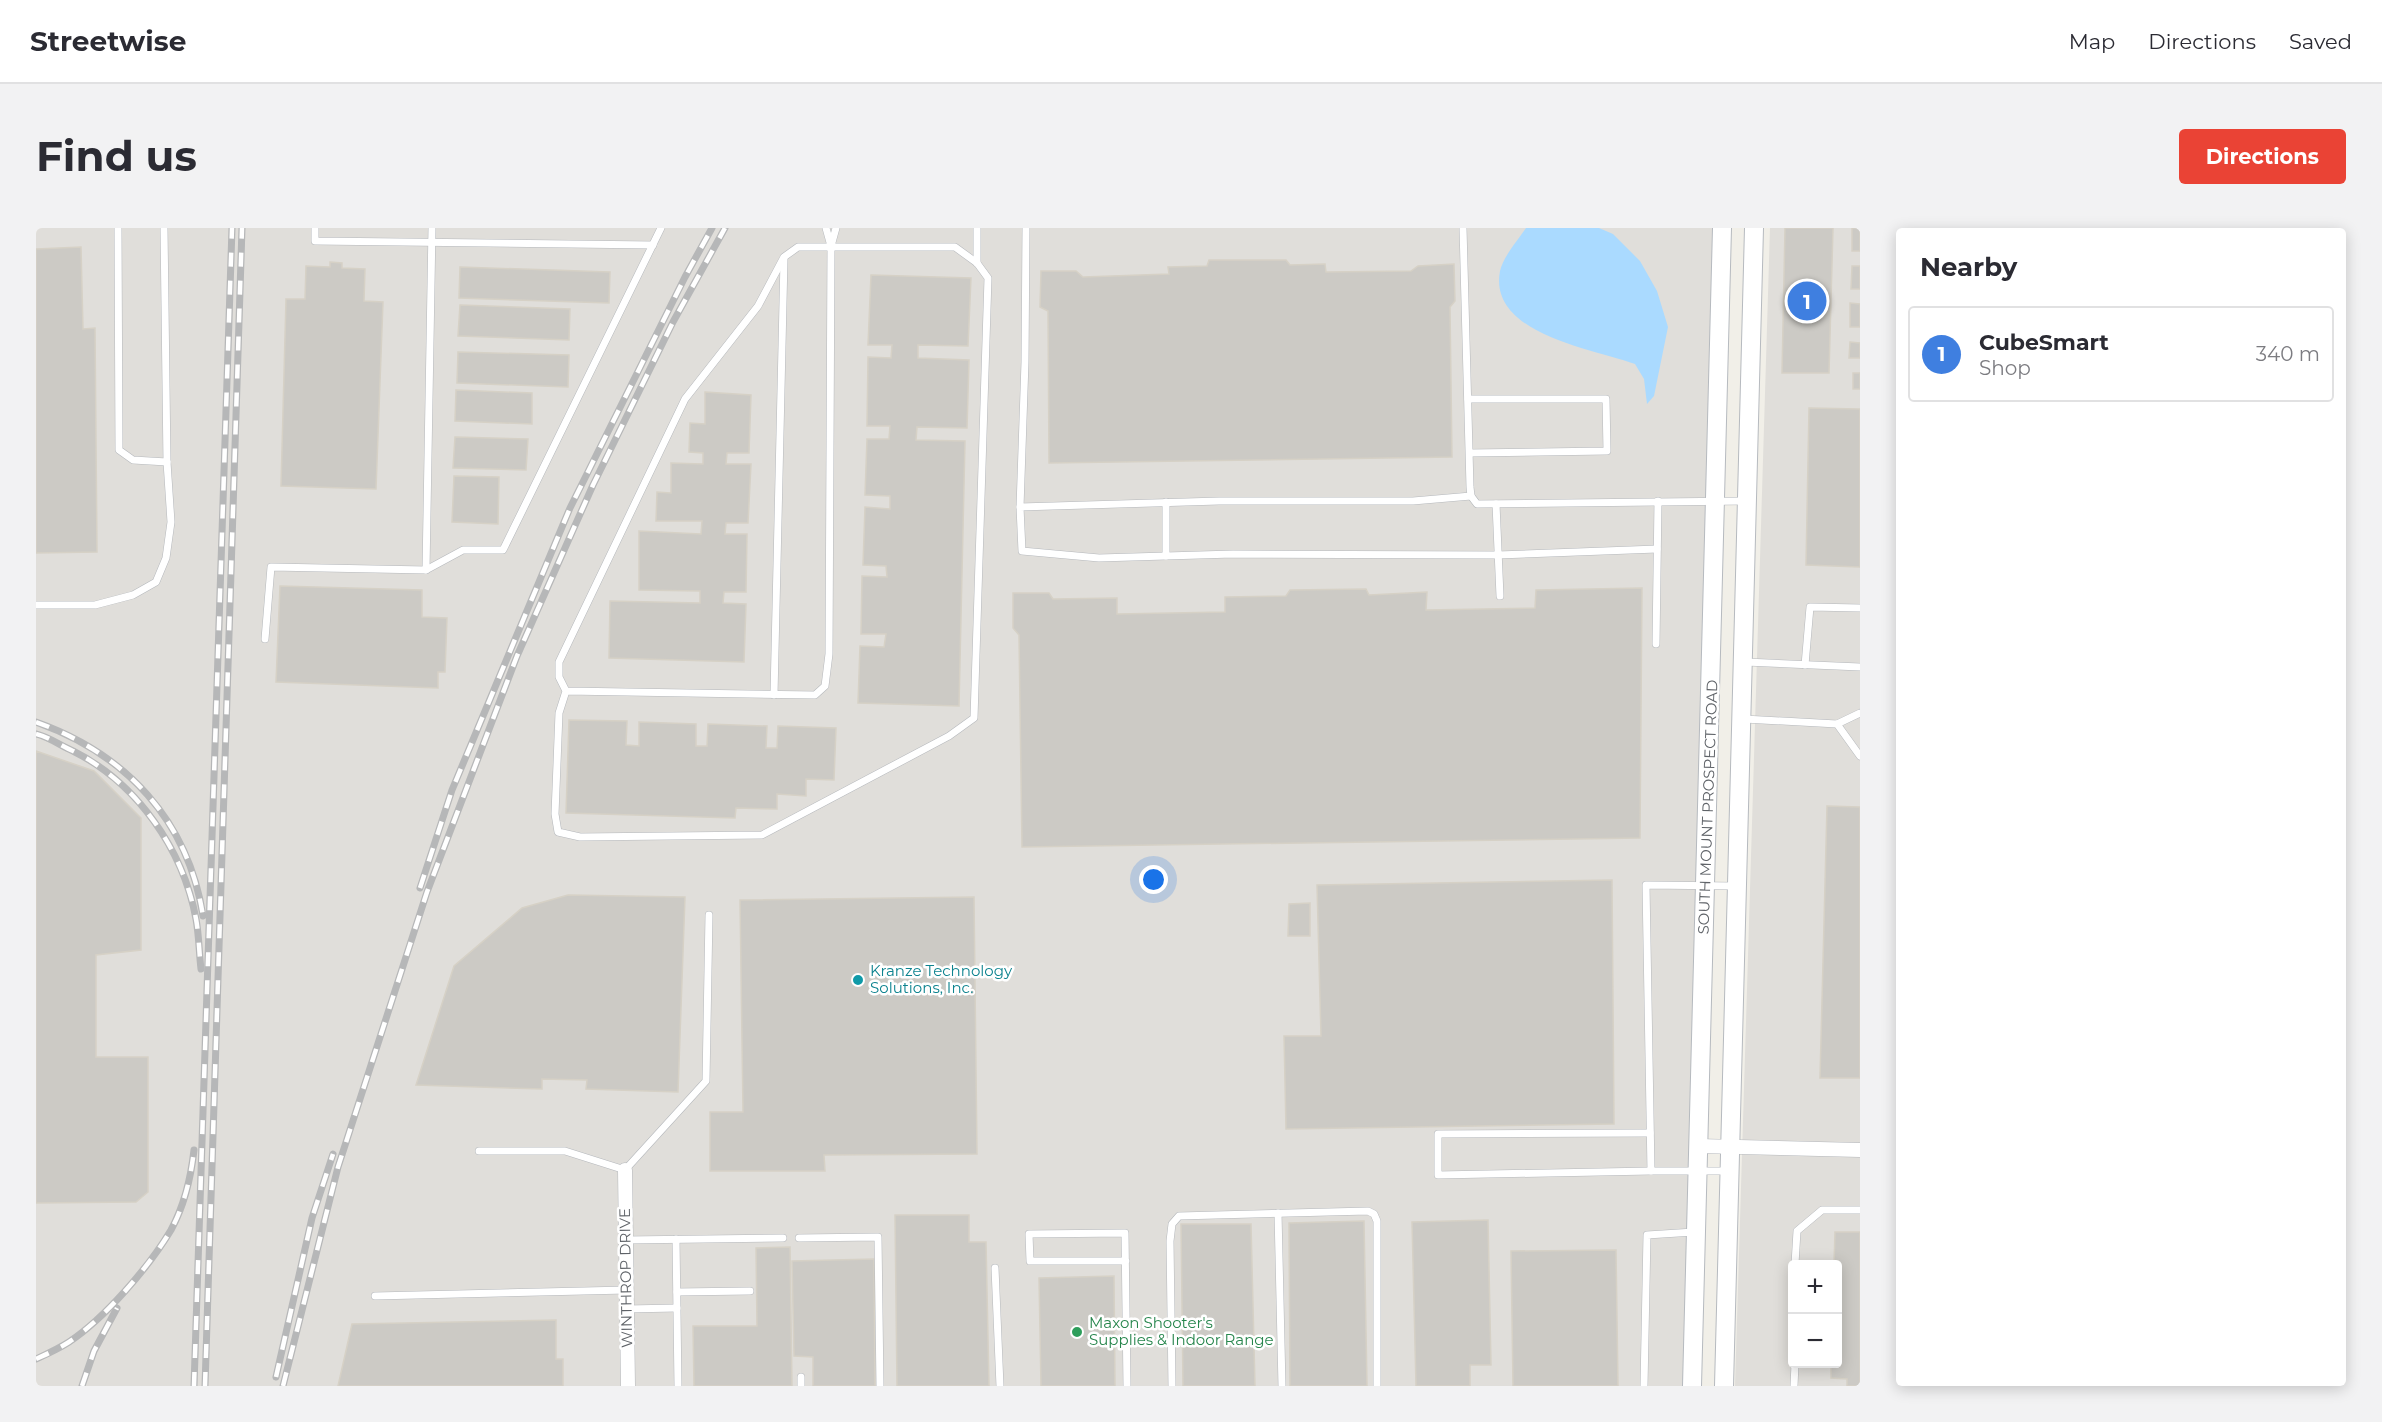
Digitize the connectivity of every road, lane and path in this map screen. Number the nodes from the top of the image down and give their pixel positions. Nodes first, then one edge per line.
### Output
1 (118, 228) edge
2 (164, 228) edge
3 (315, 228) edge
4 (432, 228) edge
5 (661, 228) edge
6 (826, 228) edge
7 (836, 228) edge
8 (977, 228) edge
9 (1026, 228) edge
10 (1463, 228) edge
11 (1722, 228) edge
12 (1754, 228) edge
13 (432, 241) junction
14 (653, 245) junction
15 (831, 246) junction
16 (784, 257) junction
17 (977, 263) junction
18 (1468, 399) junction
19 (1470, 453) junction
20 (167, 462) junction
21 (1471, 496) junction
22 (1715, 500) junction
23 (1658, 501) junction
24 (1746, 501) junction
25 (1166, 502) junction
26 (1496, 504) junction
27 (1020, 507) junction
28 (1657, 549) junction
29 (1498, 555) junction
30 (1166, 556) junction
31 (426, 570) junction
32 (1500, 596) dead end
33 (36, 605) edge
34 (1860, 608) edge
35 (265, 639) dead end
36 (1656, 644) dead end
37 (1742, 662) junction
38 (1805, 665) junction
39 (1860, 667) edge
40 (566, 691) junction
41 (774, 695) junction
42 (1860, 713) edge
43 (1741, 719) junction
44 (1837, 724) junction
45 (1860, 756) edge
46 (1706, 885) junction
47 (1737, 886) junction
48 (709, 915) dead end
49 (1650, 1133) junction
50 (1698, 1146) junction
51 (1730, 1147) junction
52 (1860, 1150) edge
53 (479, 1151) dead end
54 (625, 1170) junction
55 (1651, 1171) junction
56 (1698, 1171) junction
57 (1729, 1171) junction
58 (1860, 1210) edge
59 (1278, 1214) junction
60 (1696, 1232) junction
61 (783, 1238) dead end
62 (799, 1238) dead end
63 (676, 1239) junction
64 (626, 1240) junction
65 (1795, 1260) edge
66 (1126, 1261) junction
67 (995, 1268) dead end
68 (627, 1290) junction
69 (750, 1291) dead end
70 (677, 1292) junction
71 (375, 1296) dead end
72 (677, 1308) junction
73 (627, 1309) junction
74 (1795, 1368) edge
75 (801, 1377) dead end
76 (628, 1386) edge
77 (678, 1386) edge
78 (801, 1386) edge
79 (880, 1386) edge
80 (1000, 1386) edge
81 (1127, 1386) edge
82 (1172, 1386) edge
83 (1282, 1386) edge
84 (1377, 1386) edge
85 (1644, 1386) edge
86 (1692, 1386) edge
87 (1724, 1386) edge
88 (1794, 1386) edge

1 - 20 lane
2 - 20 lane
3 - 13 lane
4 - 13 lane
5 - 14 lane
6 - 15 lane
7 - 15 lane
8 - 17 lane
9 - 27 lane
10 - 18 lane
11 - 22 main road, SOUTH MOUNT PROSPECT ROAD
12 - 24 main road, SOUTH MOUNT PROSPECT ROAD
13 - 14 lane
13 - 31 lane
14 - 31 lane
15 - 16 lane
15 - 17 lane
15 - 41 lane
16 - 40 lane
16 - 41 lane
17 - 40 lane
18 - 19 lane
18 - 19 lane
19 - 21 lane
20 - 33 lane
21 - 25 lane
21 - 26 lane
22 - 23 lane
22 - 24 lane
22 - 46 main road, SOUTH MOUNT PROSPECT ROAD
23 - 26 lane
23 - 28 lane
24 - 37 main road, SOUTH MOUNT PROSPECT ROAD
25 - 27 lane
25 - 30 lane
26 - 29 lane
27 - 30 lane
28 - 29 lane
28 - 36 lane
29 - 30 lane
29 - 32 lane
31 - 35 lane
34 - 38 lane
37 - 38 lane
37 - 43 main road, SOUTH MOUNT PROSPECT ROAD
38 - 39 lane
40 - 41 lane
42 - 44 lane
43 - 44 lane
43 - 47 main road, SOUTH MOUNT PROSPECT ROAD
44 - 45 lane
46 - 47 lane
46 - 49 lane
46 - 50 main road, SOUTH MOUNT PROSPECT ROAD
47 - 51 main road, SOUTH MOUNT PROSPECT ROAD
48 - 54 lane
49 - 55 lane
49 - 55 lane
50 - 51 street
50 - 56 main road, SOUTH MOUNT PROSPECT ROAD
51 - 52 street
51 - 57 main road, SOUTH MOUNT PROSPECT ROAD
53 - 54 lane
54 - 64 street, WINTHROP DRIVE
55 - 56 lane
56 - 57 lane
56 - 60 main road, SOUTH MOUNT PROSPECT ROAD
57 - 87 main road, SOUTH MOUNT PROSPECT ROAD
58 - 65 lane
59 - 82 lane
59 - 83 lane
59 - 84 lane
60 - 85 lane
60 - 86 main road, SOUTH MOUNT PROSPECT ROAD
61 - 63 lane
62 - 79 lane
63 - 64 lane
63 - 70 lane
64 - 68 street, WINTHROP DRIVE
66 - 66 lane
66 - 81 lane
67 - 80 lane
68 - 71 lane
68 - 73 street, WINTHROP DRIVE
69 - 70 lane
70 - 72 lane
72 - 73 lane
72 - 77 lane
73 - 76 street, WINTHROP DRIVE
74 - 88 lane
75 - 78 lane

